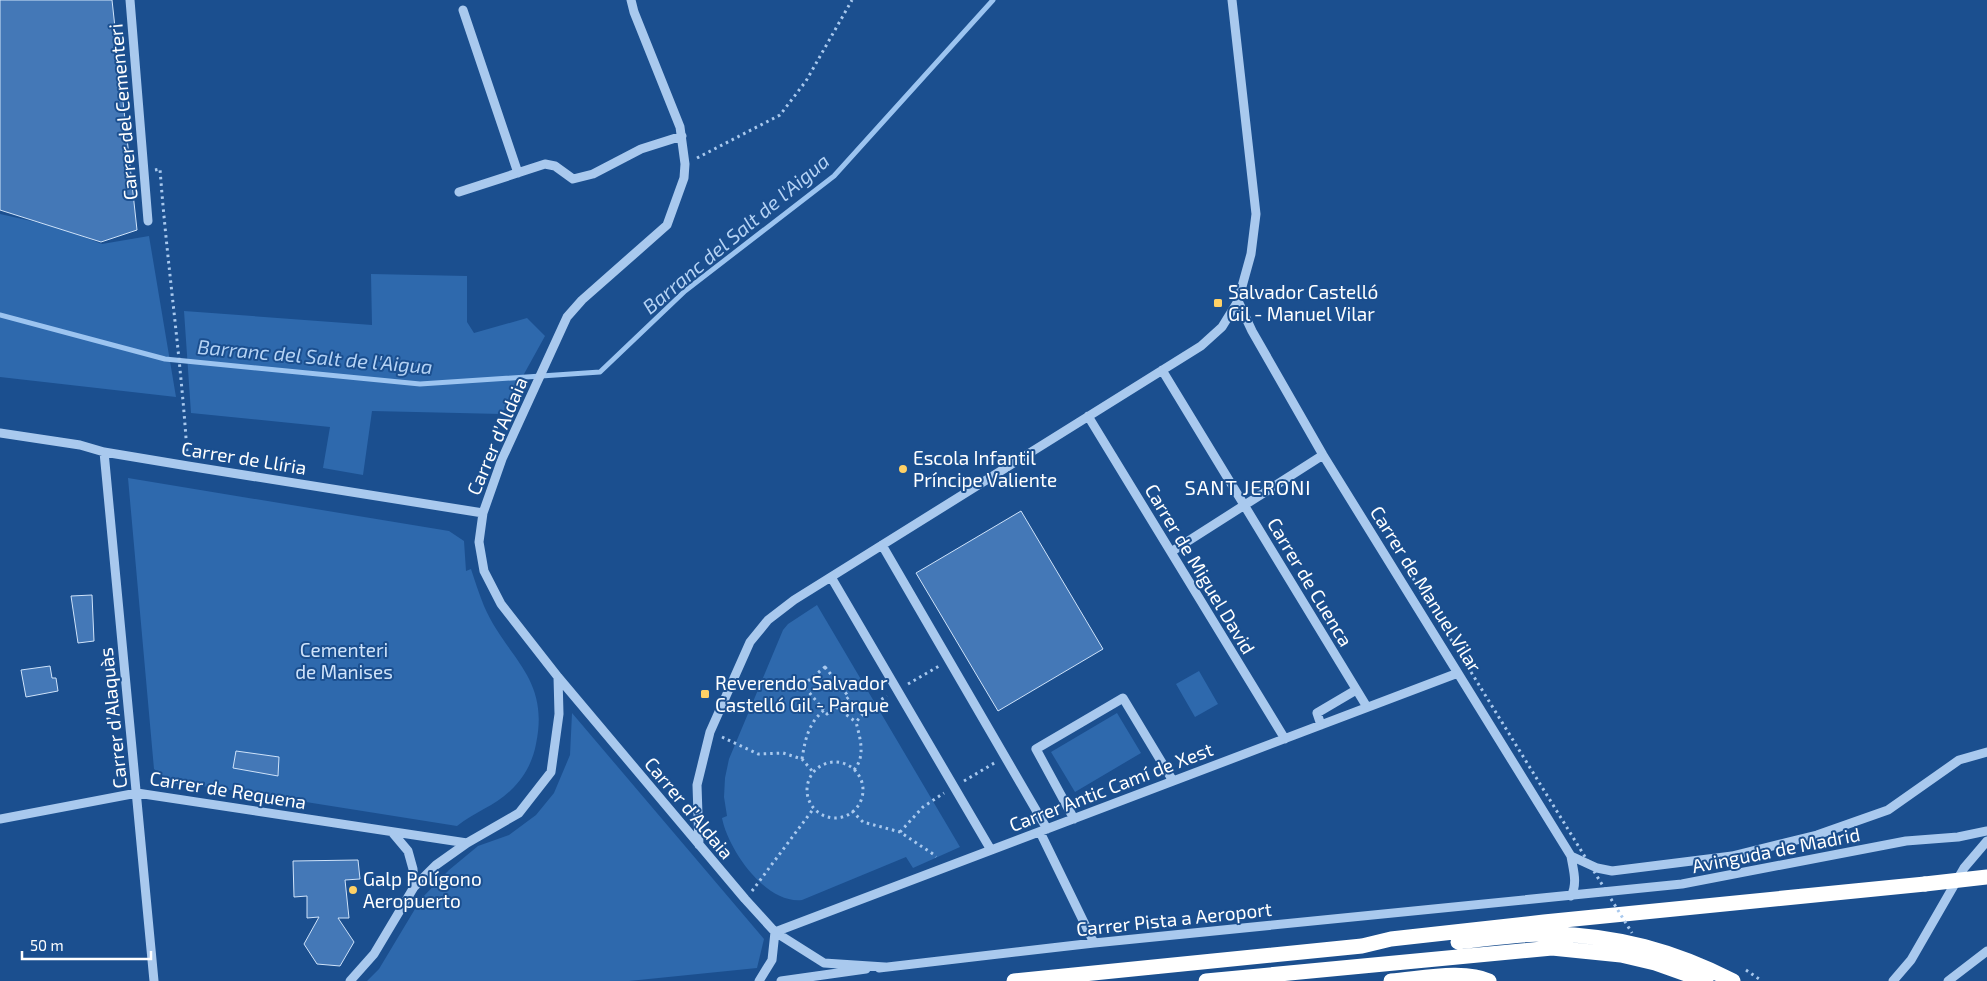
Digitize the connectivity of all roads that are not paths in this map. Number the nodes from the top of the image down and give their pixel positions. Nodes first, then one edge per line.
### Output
1 (130, 0) edge
2 (631, 0) edge
3 (1232, 0) edge
4 (463, 10) dead end
5 (682, 136) junction
6 (518, 173) junction
7 (459, 192) dead end
8 (148, 221) dead end
9 (1238, 300) junction
10 (1162, 370) junction
11 (1088, 416) junction
12 (0, 433) edge
13 (104, 452) junction
14 (1323, 455) junction
15 (1244, 506) junction
16 (483, 513) junction
17 (882, 545) junction
18 (1171, 552) junction
19 (832, 577) junction
20 (1458, 672) junction
21 (558, 677) junction
22 (1356, 690) junction
23 (1367, 707) junction
24 (1321, 725) junction
25 (1285, 738) junction
26 (1987, 752) edge
27 (1173, 781) junction
28 (137, 793) junction
29 (1074, 818) junction
30 (0, 819) edge
31 (1044, 830) junction
32 (1987, 831) edge
33 (392, 832) junction
34 (1987, 841) edge
35 (467, 843) junction
36 (699, 845) junction
37 (991, 850) junction
38 (1571, 856) junction
39 (1987, 877) edge
40 (414, 887) junction
41 (1571, 896) junction
42 (775, 932) junction
43 (1094, 943) junction
44 (1362, 946) junction
45 (1987, 951) edge
46 (885, 967) junction
47 (154, 981) edge
48 (350, 981) edge
49 (759, 981) edge
50 (781, 981) edge
51 (1014, 981) edge
52 (1206, 981) edge
53 (1391, 981) edge
54 (1489, 981) edge
55 (1706, 981) edge
56 (1733, 981) edge
57 (1893, 981) edge
58 (1948, 981) edge

1 - 8 street, Carrer del Cementeri
2 - 5 street, Carrer d’Aldaia
3 - 9 street
4 - 6 street
5 - 6 street
5 - 16 street, Carrer d’Aldaia
6 - 7 street
9 - 10 street
9 - 14 street, Carrer de Manuel Vilar
10 - 11 street
10 - 15 street, Carrer de Cuenca
11 - 17 street
11 - 18 street, Carrer de Miguel David
12 - 13 street, Carrer de Llíria
13 - 16 street, Carrer de Llíria
13 - 28 street, Carrer d’Alaquàs
14 - 15 street
14 - 20 street, Carrer de Manuel Vilar
15 - 18 street
15 - 22 street, Carrer de Cuenca
16 - 21 street, Carrer d’Aldaia
17 - 19 street
17 - 31 street
18 - 25 street, Carrer de Miguel David
19 - 36 street
19 - 37 street
20 - 23 street, Carrer Antic Camí de Xest
20 - 38 street, Carrer de Manuel Vilar
21 - 35 street
21 - 36 street, Carrer d’Aldaia
22 - 23 street, Carrer de Cuenca
22 - 24 street
23 - 24 street, Carrer Antic Camí de Xest
24 - 25 street, Carrer Antic Camí de Xest
25 - 27 street, Carrer Antic Camí de Xest
26 - 38 street, Avinguda de Madrid
27 - 29 street, Carrer Antic Camí de Xest
27 - 29 street
28 - 30 street, Carrer de Requena
28 - 33 street, Carrer de Requena
28 - 47 street, Carrer d’Alaquàs
29 - 31 street, Carrer Antic Camí de Xest
31 - 37 street, Carrer Antic Camí de Xest
31 - 43 street
32 - 41 street, Avinguda de Madrid
33 - 35 street, Carrer de Requena
33 - 40 street
34 - 57 street
35 - 40 street
36 - 42 street, Carrer d’Aldaia
37 - 42 street, Carrer Antic Camí de Xest
38 - 41 street, Carrer de Manuel Vilar
39 - 44 highway, bridge
40 - 48 street
41 - 43 street, Carrer Pista a Aeroport
42 - 46 street, Carrer d’Aldaia
42 - 49 street
43 - 46 street, Carrer Pista a Aeroport
44 - 51 highway
44 - 56 highway
45 - 58 street
46 - 50 street, Carrer Pista a Aeroport
52 - 55 highway
53 - 54 highway

